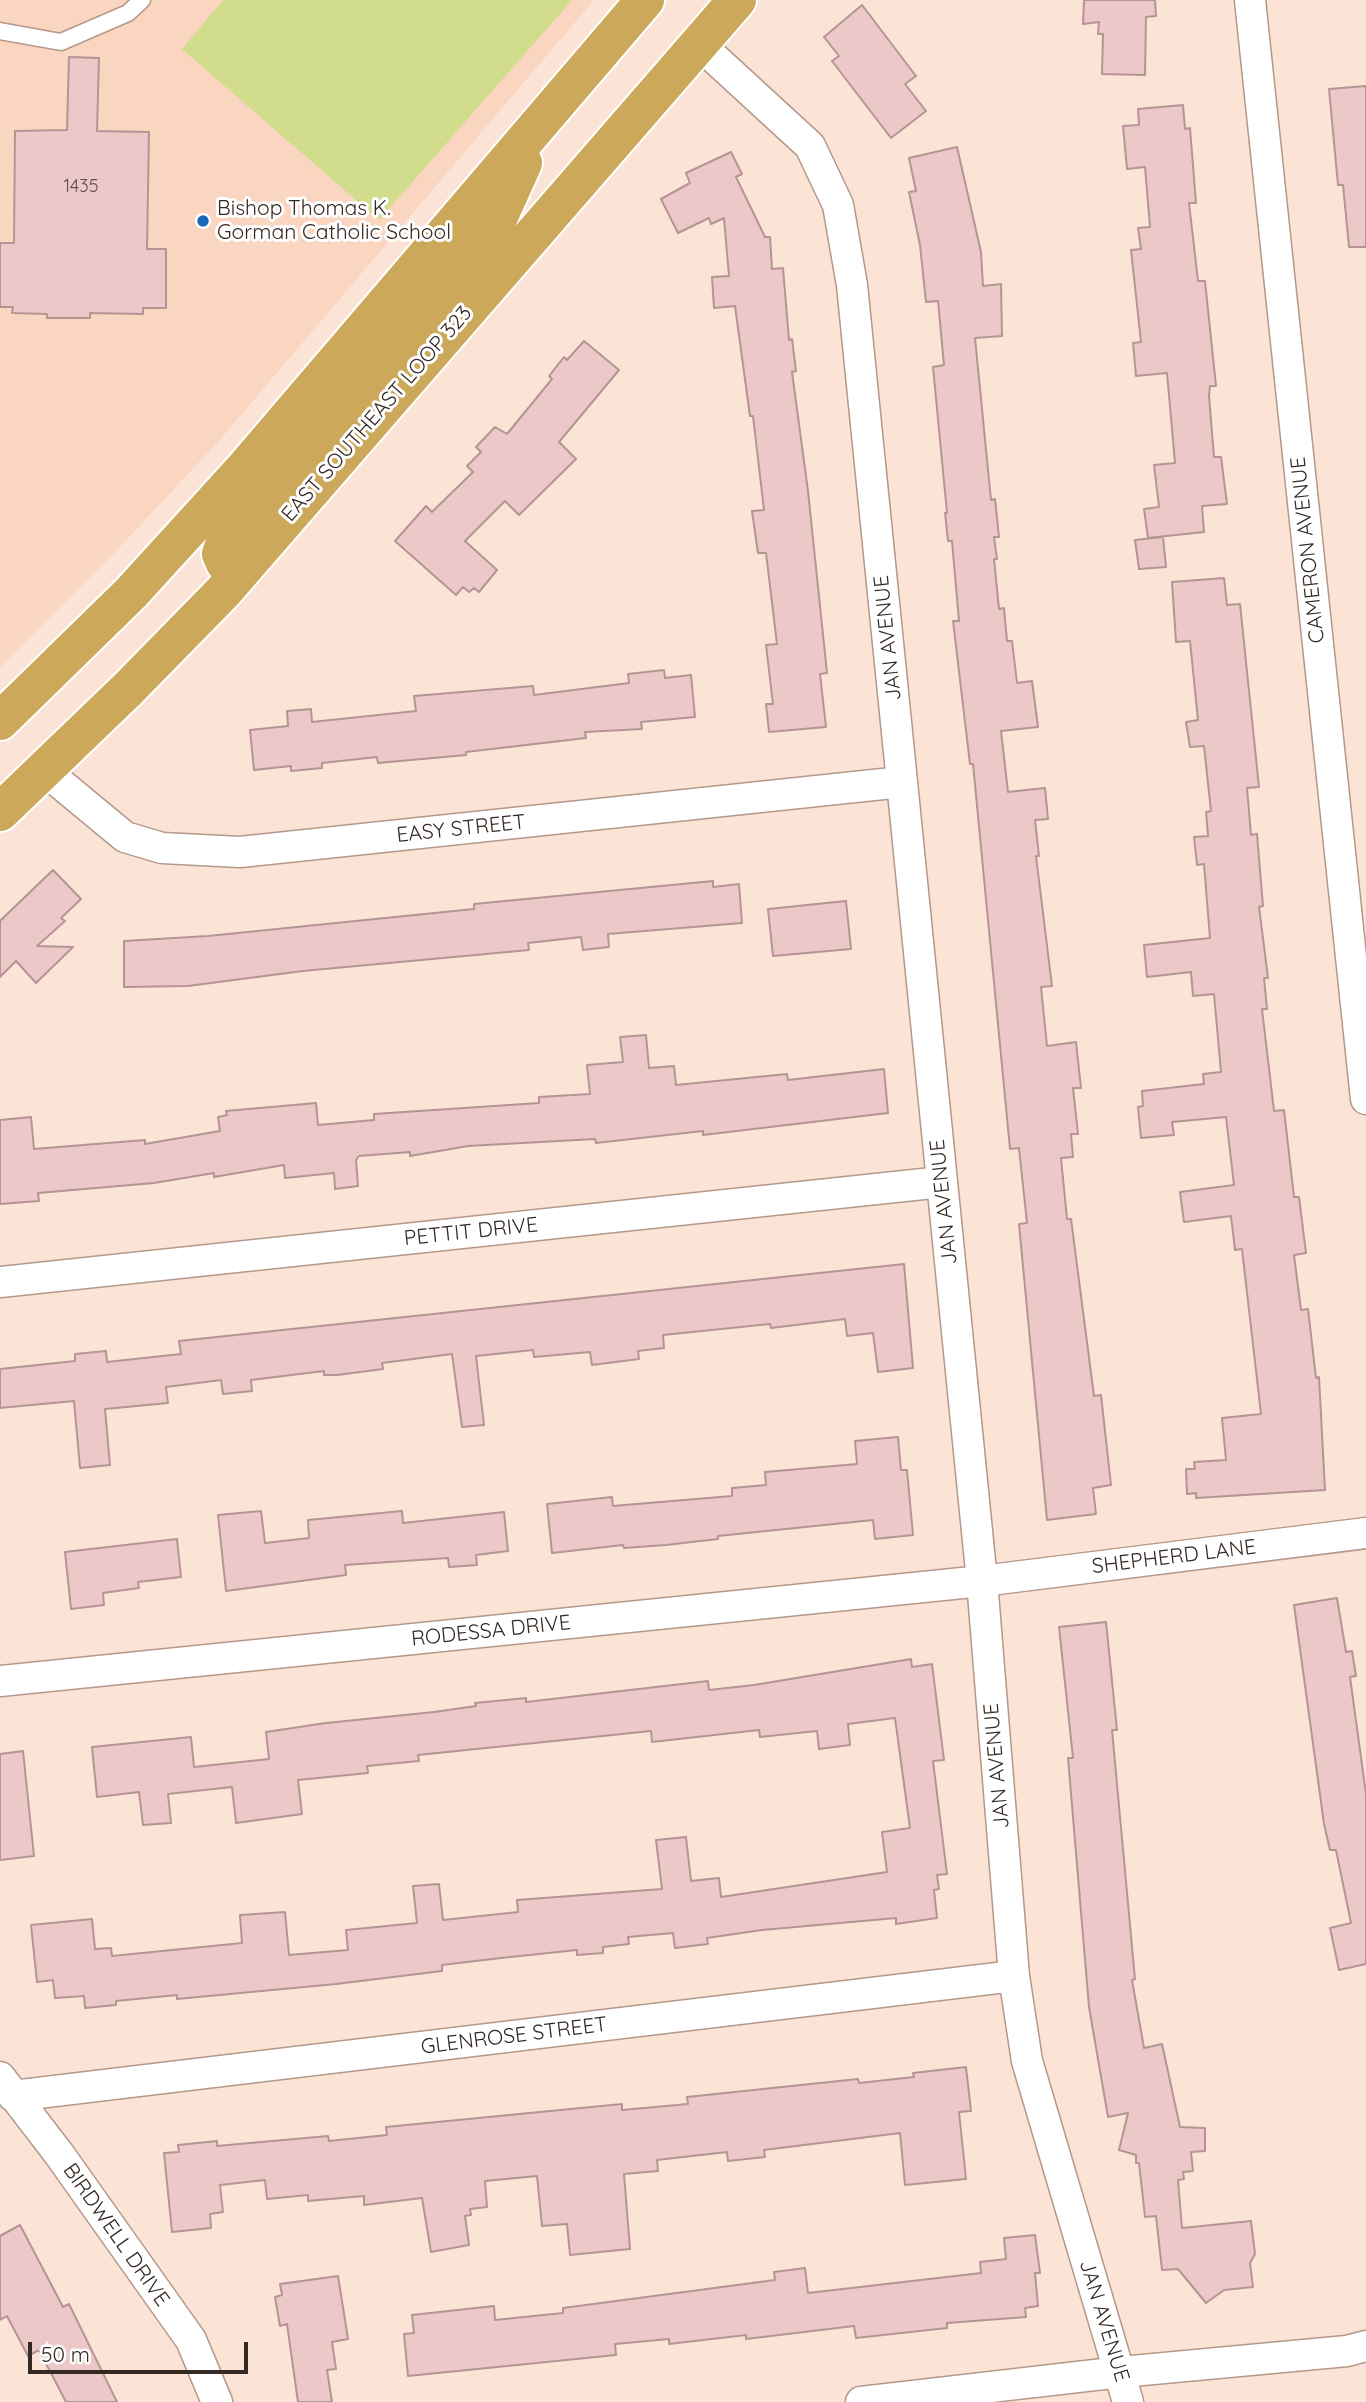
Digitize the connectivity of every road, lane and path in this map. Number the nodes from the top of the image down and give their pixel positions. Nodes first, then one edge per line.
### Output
1 (142, 0) edge
2 (645, 0) edge
3 (737, 0) edge
4 (1250, 0) edge
5 (0, 31) edge
6 (699, 44) junction
7 (541, 123) junction
8 (243, 568) junction
9 (0, 721) edge
10 (44, 770) junction
11 (902, 782) junction
12 (0, 812) edge
13 (1366, 1099) edge
14 (942, 1182) junction
15 (0, 1282) edge
16 (1366, 1533) edge
17 (982, 1581) junction
18 (0, 1681) edge
19 (1014, 1976) junction
20 (7, 2087) edge
21 (1366, 2346) edge
22 (1121, 2372) junction
23 (217, 2402) edge
24 (861, 2402) edge
25 (1128, 2402) edge

1 - 5 lane
2 - 7 highway
3 - 6 highway, EAST SOUTHEAST LOOP 323
4 - 13 street, CAMERON AVENUE
6 - 8 highway, EAST SOUTHEAST LOOP 323
6 - 11 street, JAN AVENUE
7 - 8 highway
7 - 9 highway
8 - 10 highway, EAST SOUTHEAST LOOP 323
10 - 11 street, EASY STREET
10 - 12 highway, EAST SOUTHEAST LOOP 323
11 - 14 street, JAN AVENUE
14 - 15 street, PETTIT DRIVE
14 - 17 street, JAN AVENUE
16 - 17 street, SHEPHERD LANE
17 - 18 street, RODESSA DRIVE
17 - 19 street, JAN AVENUE
19 - 20 street, GLENROSE STREET
19 - 22 street, JAN AVENUE
20 - 23 street, BIRDWELL DRIVE
21 - 22 street
22 - 24 street
22 - 25 street, JAN AVENUE

